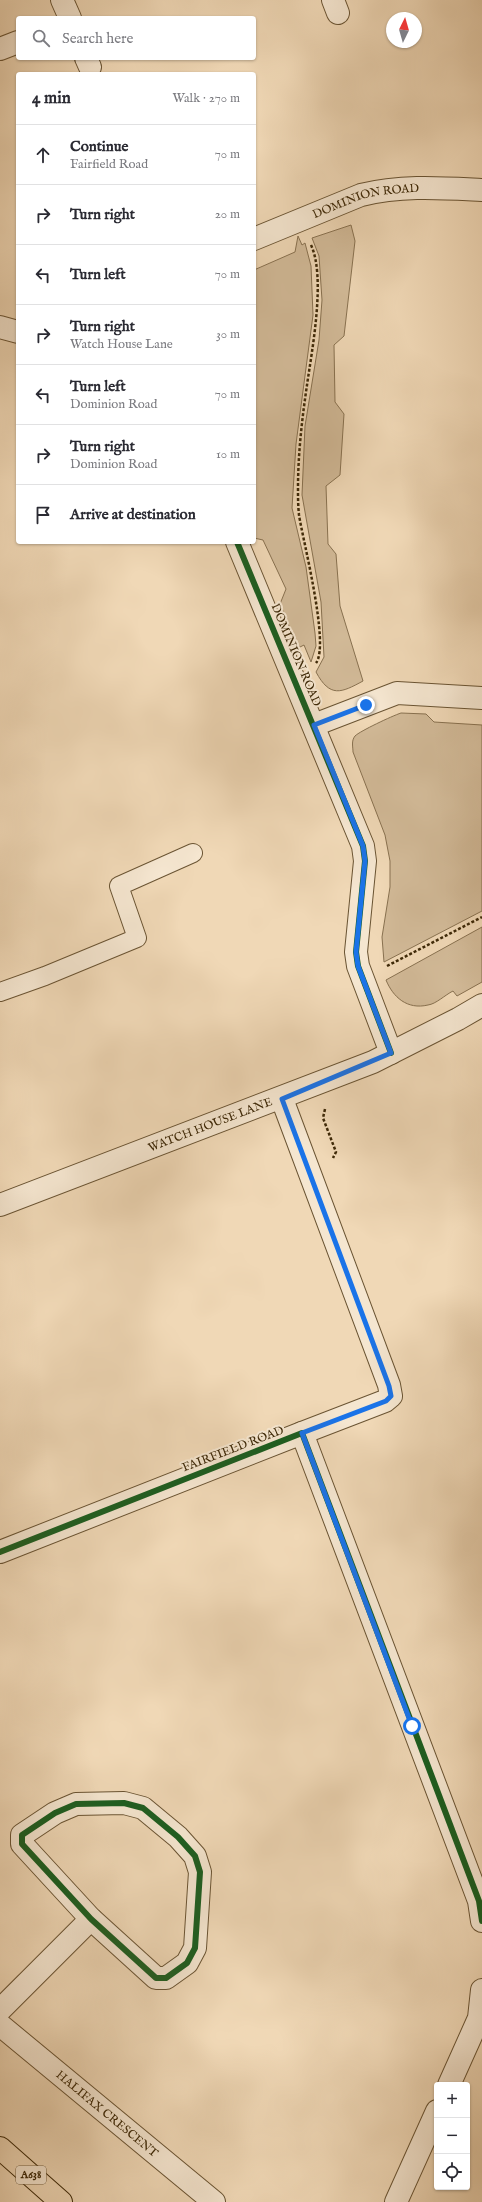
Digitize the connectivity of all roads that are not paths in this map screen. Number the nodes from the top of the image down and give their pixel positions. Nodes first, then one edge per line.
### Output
1 (62, 0) edge
2 (69, 16) edge
3 (16, 43) edge
4 (0, 50) edge
5 (482, 190) edge
6 (256, 238) edge
7 (0, 327) edge
8 (16, 331) edge
9 (238, 544) edge
10 (482, 698) edge
11 (314, 725) junction
12 (193, 853) dead end
13 (0, 992) edge
14 (482, 1005) edge
15 (391, 1053) junction
16 (282, 1099) junction
17 (0, 1205) edge
18 (302, 1433) junction
19 (0, 1552) edge
20 (92, 1919) junction
21 (482, 1921) edge
22 (482, 1990) edge
23 (0, 2010) edge
24 (0, 2026) edge
25 (450, 2082) edge
26 (434, 2118) edge
27 (0, 2148) edge
28 (61, 2202) edge
29 (214, 2202) edge
30 (396, 2202) edge

1 - 2 street
3 - 4 street
5 - 6 street, DOMINION ROAD
7 - 8 street
9 - 11 street, DOMINION ROAD
10 - 11 street, DOMINION ROAD
11 - 15 street, DOMINION ROAD
12 - 13 lane
14 - 15 street, WATCH HOUSE LANE
15 - 16 street, WATCH HOUSE LANE
16 - 17 street, WATCH HOUSE LANE
16 - 18 street
18 - 19 street, FAIRFIELD ROAD
18 - 21 street, FAIRFIELD ROAD
20 - 20 street
20 - 23 street
22 - 25 street
24 - 29 street, HALIFAX CRESCENT
26 - 30 street
27 - 28 highway, A638

